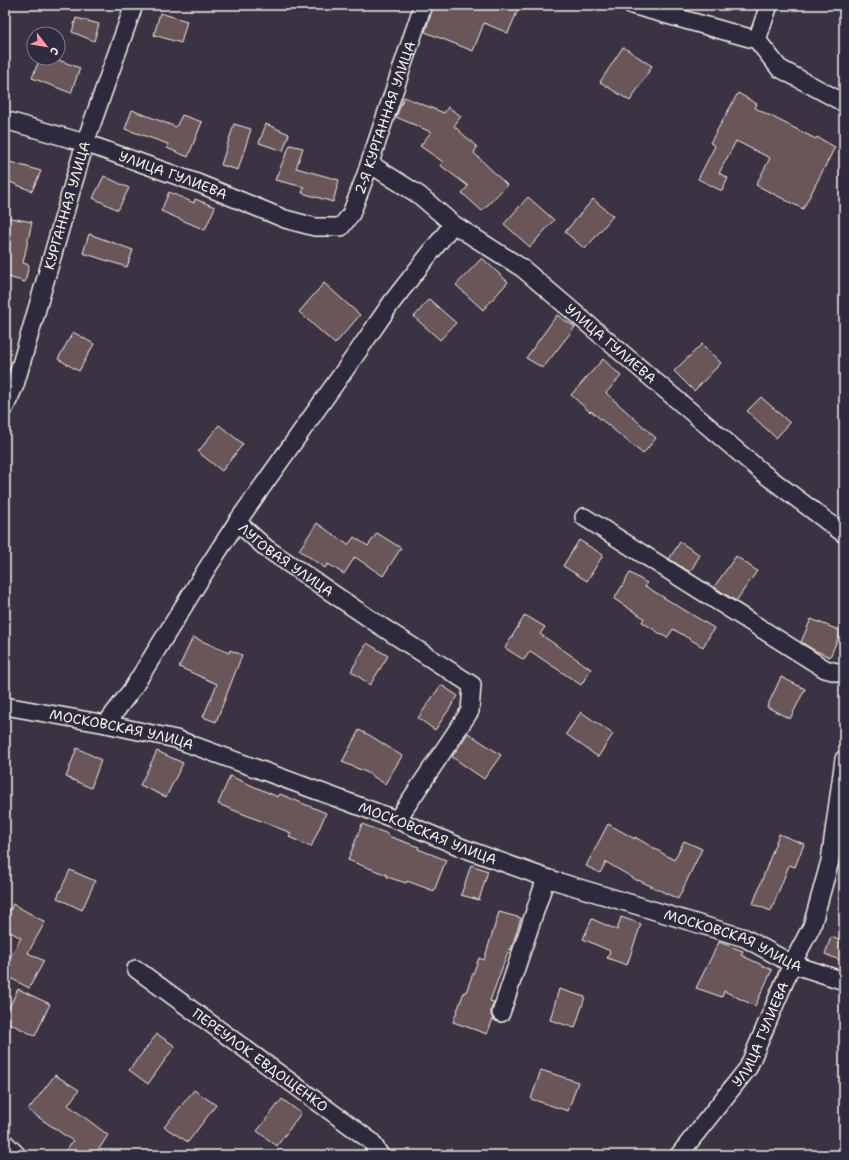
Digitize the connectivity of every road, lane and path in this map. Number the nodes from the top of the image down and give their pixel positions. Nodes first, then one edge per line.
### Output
1 (134, 5) edge
2 (423, 5) edge
3 (632, 5) edge
4 (769, 5) edge
5 (757, 40) junction
6 (844, 103) edge
7 (5, 120) edge
8 (85, 143) junction
9 (370, 164) junction
10 (453, 224) junction
11 (341, 227) joint
12 (5, 407) edge
13 (584, 518) dead end
14 (238, 522) junction
15 (844, 534) edge
16 (844, 674) edge
17 (5, 706) edge
18 (106, 724) junction
19 (844, 758) edge
20 (397, 820) junction
21 (546, 878) junction
22 (792, 964) junction
23 (136, 969) dead end
24 (844, 980) edge
25 (501, 1013) dead end
26 (5, 1143) edge
27 (16, 1155) edge
28 (380, 1155) edge
29 (678, 1155) edge

1 - 8 street, КУРГАННАЯ УЛИЦА
2 - 9 street, 2-Я КУРГАННАЯ УЛИЦА
3 - 5 street
4 - 5 street
5 - 6 street
7 - 8 street, УЛИЦА ГУЛИЕВА
8 - 11 street, УЛИЦА ГУЛИЕВА
8 - 12 street, КУРГАННАЯ УЛИЦА
9 - 10 street, УЛИЦА ГУЛИЕВА
9 - 11 street, 2-Я КУРГАННАЯ УЛИЦА
10 - 14 street, ЛУГОВАЯ УЛИЦА
10 - 15 street, УЛИЦА ГУЛИЕВА
13 - 16 street
14 - 18 street
14 - 20 street, ЛУГОВАЯ УЛИЦА
17 - 18 street, МОСКОВСКАЯ УЛИЦА
18 - 20 street, МОСКОВСКАЯ УЛИЦА
19 - 22 street, УЛИЦА ГУЛИЕВА
20 - 21 street, МОСКОВСКАЯ УЛИЦА
21 - 22 street, МОСКОВСКАЯ УЛИЦА
21 - 25 street
22 - 24 street, МОСКОВСКАЯ УЛИЦА
22 - 29 street, УЛИЦА ГУЛИЕВА
23 - 28 street, ПЕРЕУЛОК ЕВДОЩЕНКО
26 - 27 street

